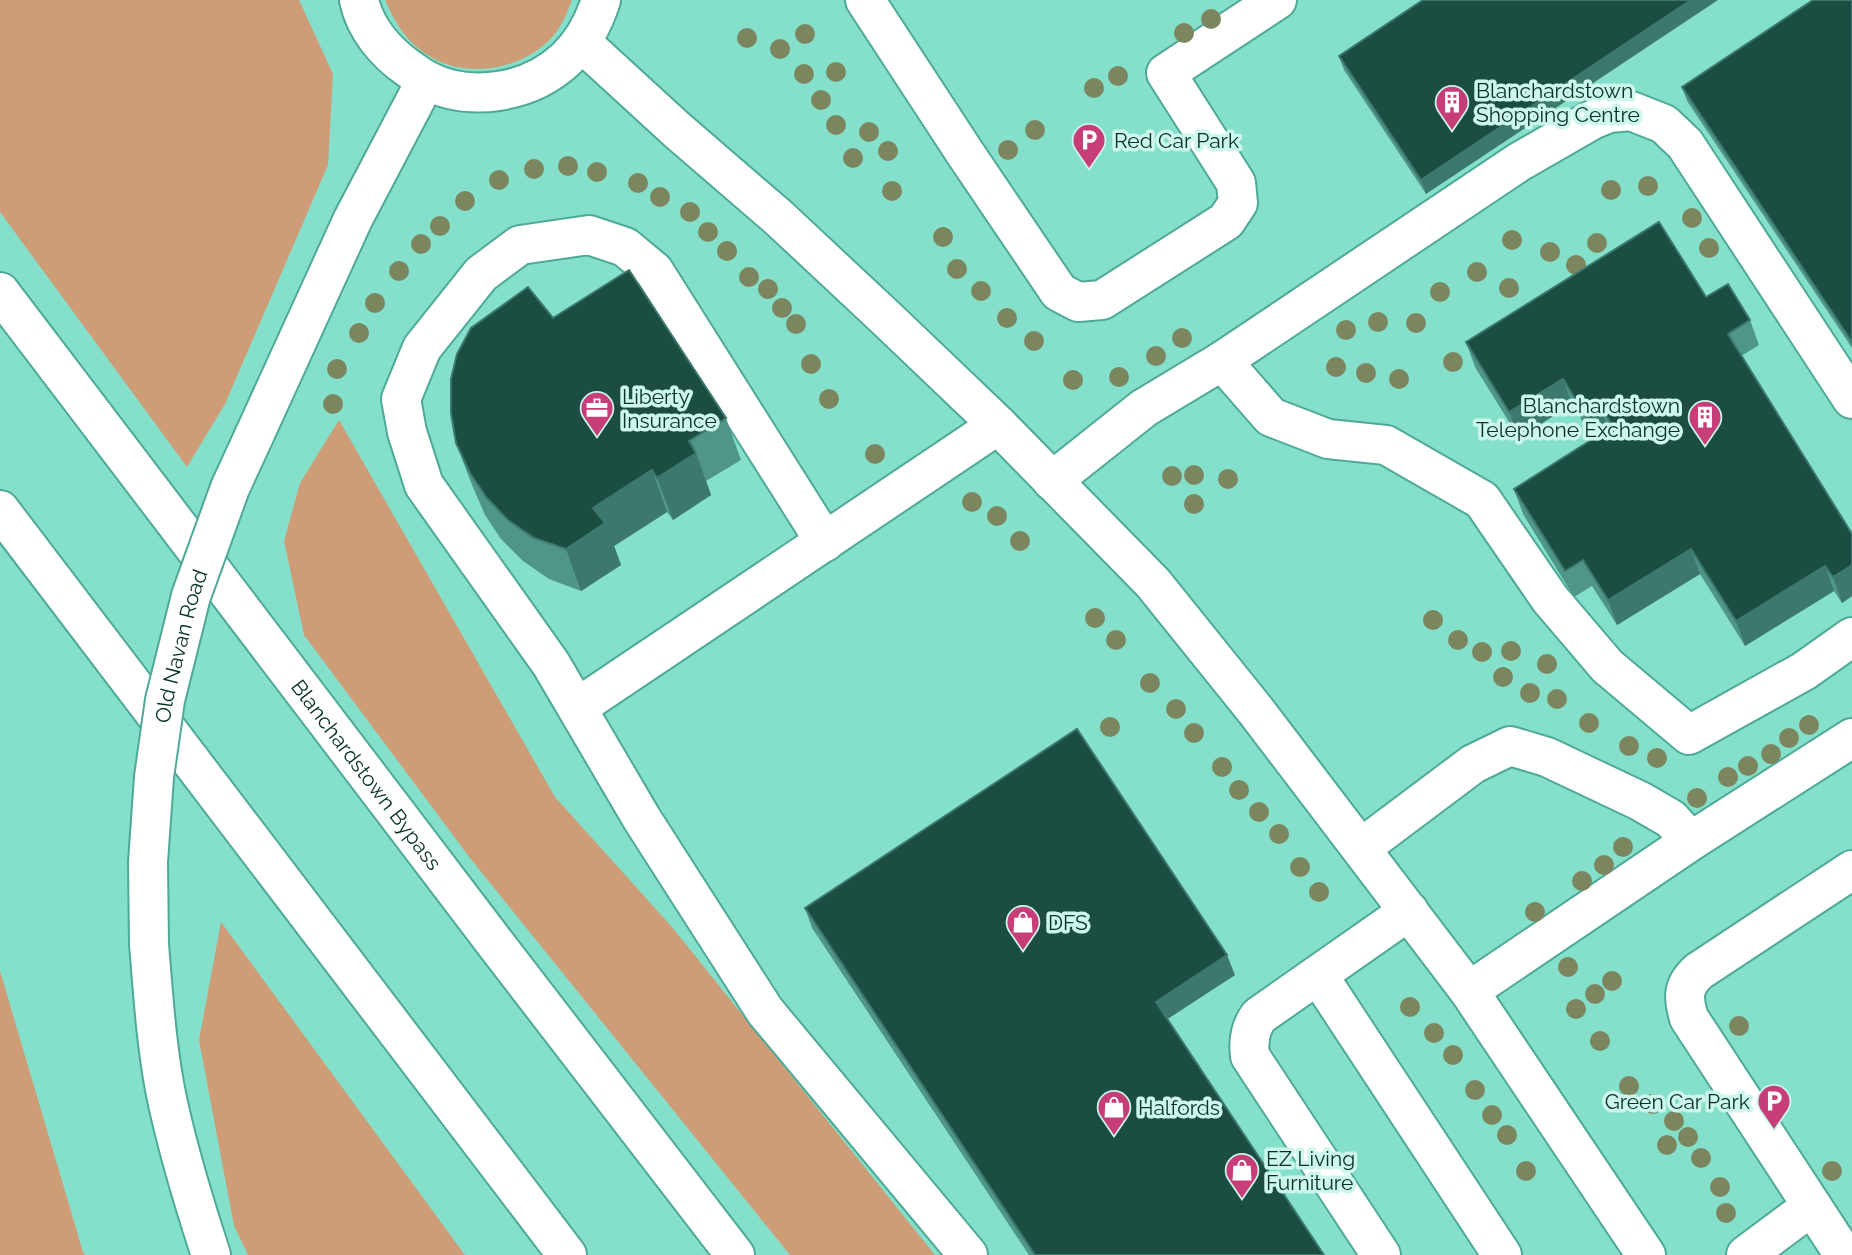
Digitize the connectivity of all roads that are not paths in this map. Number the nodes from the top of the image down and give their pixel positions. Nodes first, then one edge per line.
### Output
1 (359, 0) edge
2 (601, 0) edge
3 (865, 0) edge
4 (1259, 5) edge
5 (581, 42) junction
6 (426, 80) junction
7 (0, 292) edge
8 (1222, 361) junction
9 (1852, 398) edge
10 (998, 425) junction
11 (1052, 481) junction
12 (0, 510) edge
13 (0, 536) edge
14 (825, 541) junction
15 (1852, 637) edge
16 (578, 707) junction
17 (1852, 738) edge
18 (1691, 841) junction
19 (1361, 848) junction
20 (1852, 870) edge
21 (1409, 911) junction
22 (1318, 975) junction
23 (1469, 991) junction
24 (1812, 1206) junction
25 (211, 1255) edge
26 (537, 1255) edge
27 (567, 1255) edge
28 (735, 1255) edge
29 (968, 1255) edge
30 (1381, 1255) edge
31 (1502, 1255) edge
32 (1646, 1255) edge
33 (1746, 1255) edge
34 (1844, 1255) edge

1 - 6 main road
2 - 5 main road
3 - 4 main road
5 - 6 main road
5 - 10 main road
6 - 25 main road, Old Navan Road, bridge
7 - 28 main road, Blanchardstown Bypass
8 - 9 main road
8 - 11 main road
8 - 15 main road
10 - 11 main road
10 - 14 main road
11 - 19 main road
12 - 27 main road
13 - 26 main road
14 - 16 main road
14 - 16 main road
16 - 29 main road
17 - 18 main road
18 - 19 main road
18 - 23 main road
19 - 21 main road
20 - 24 main road
21 - 22 main road
21 - 23 main road
22 - 30 main road
22 - 31 main road
23 - 32 main road
24 - 33 main road
24 - 34 main road

